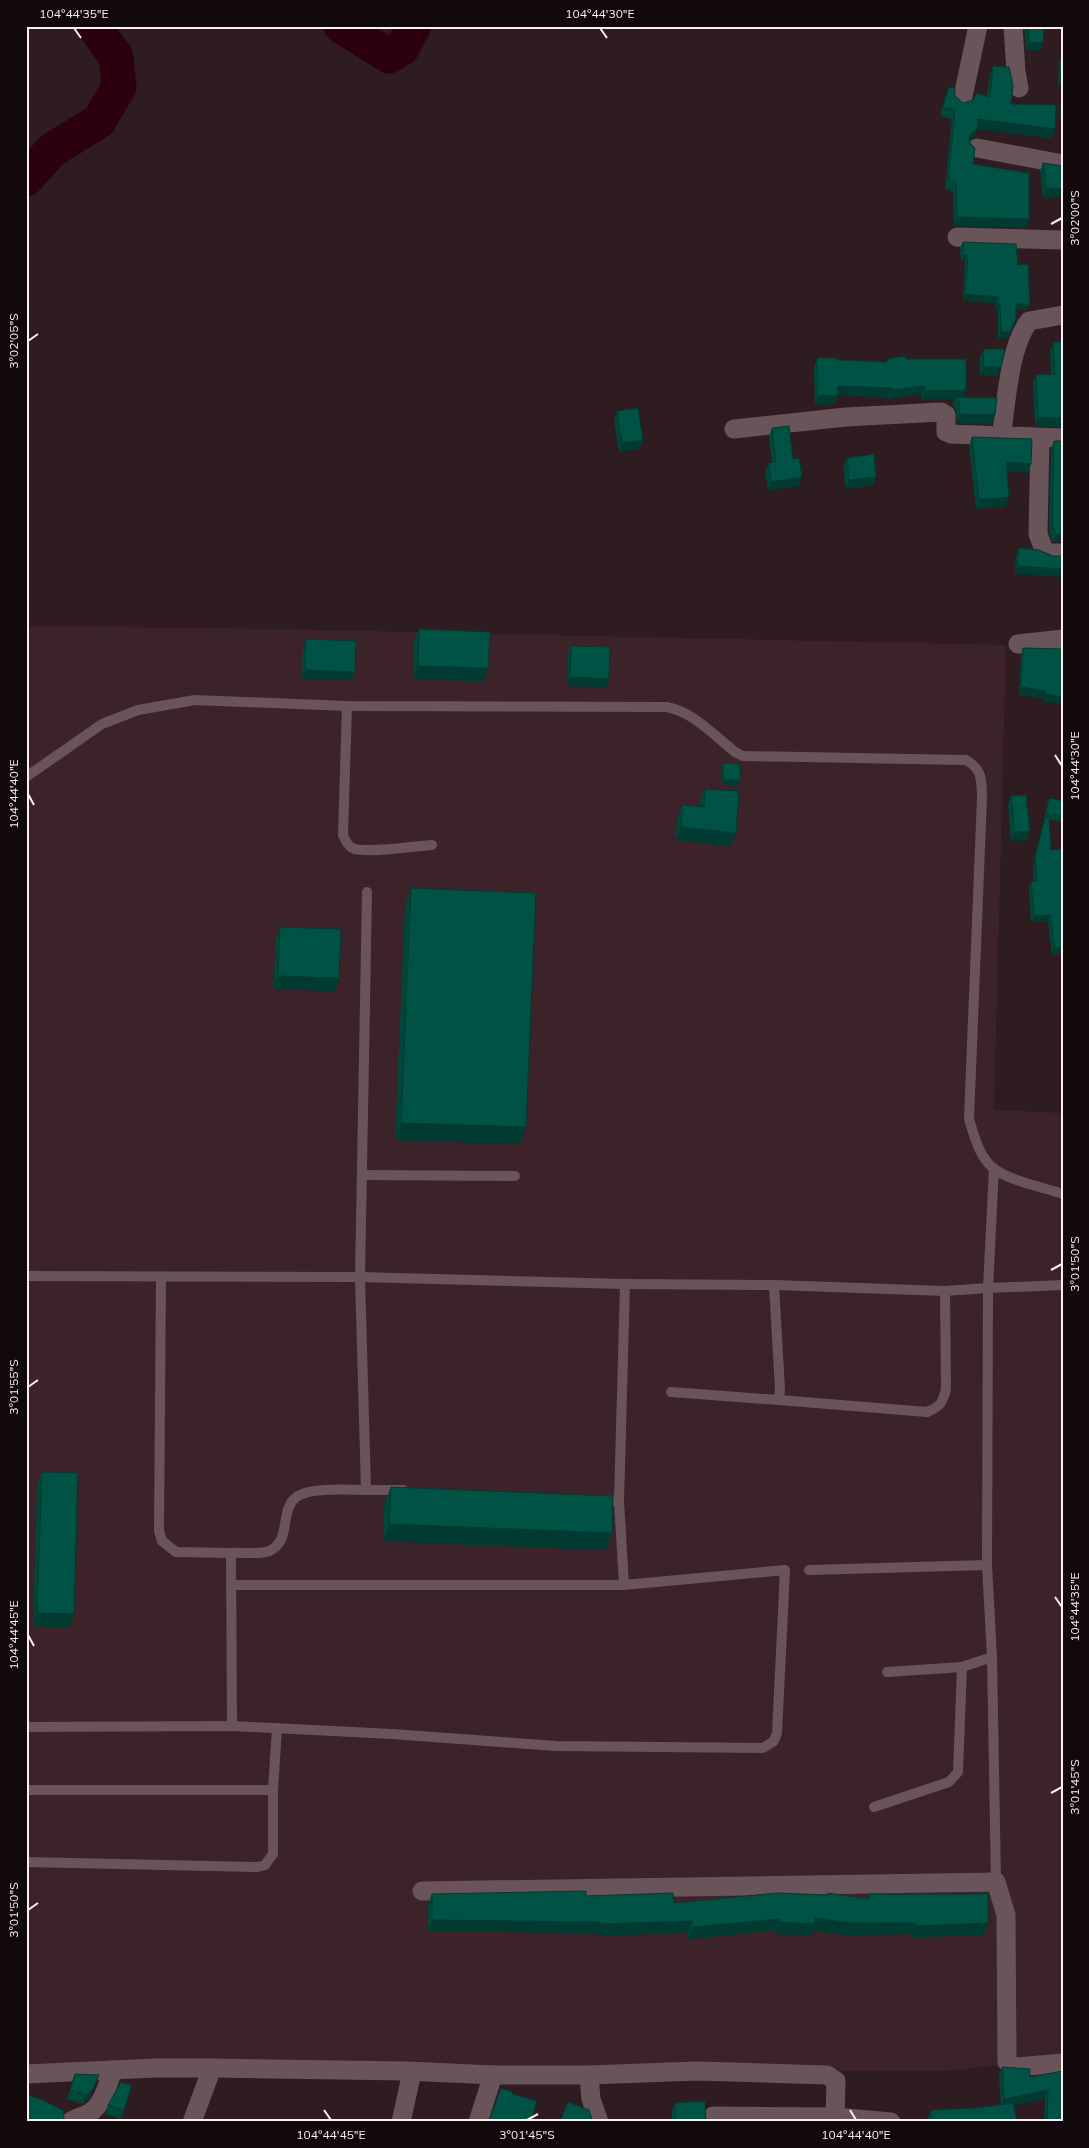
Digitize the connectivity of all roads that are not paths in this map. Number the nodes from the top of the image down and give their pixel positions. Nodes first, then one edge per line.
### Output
1 (978, 26) edge
2 (1013, 26) edge
3 (1019, 88) dead end
4 (962, 101) edge
5 (977, 148) edge
6 (1063, 164) edge
7 (957, 237) dead end
8 (1063, 240) edge
9 (1063, 315) edge
10 (734, 429) dead end
11 (1001, 437) junction
12 (1063, 438) edge
13 (1040, 439) junction
14 (1063, 554) edge
15 (1063, 639) edge
16 (1018, 644) dead end
17 (347, 706) junction
18 (26, 777) edge
19 (432, 845) dead end
20 (366, 892) dead end
21 (994, 1168) junction
22 (362, 1175) junction
23 (515, 1176) dead end
24 (1063, 1194) edge
25 (26, 1276) edge
26 (161, 1277) junction
27 (360, 1277) junction
28 (625, 1284) junction
29 (774, 1285) junction
30 (1063, 1285) edge
31 (988, 1288) junction
32 (945, 1291) junction
33 (671, 1392) dead end
34 (778, 1400) junction
35 (366, 1490) junction
36 (411, 1490) edge
37 (589, 1500) edge
38 (619, 1501) junction
39 (231, 1553) junction
40 (987, 1565) junction
41 (810, 1570) dead end
42 (231, 1585) junction
43 (624, 1585) junction
44 (992, 1657) junction
45 (962, 1667) junction
46 (887, 1672) dead end
47 (232, 1726) junction
48 (26, 1727) edge
49 (277, 1728) junction
50 (26, 1790) edge
51 (273, 1790) junction
52 (874, 1807) dead end
53 (26, 1862) edge
54 (996, 1882) junction
55 (422, 1891) dead end
56 (1063, 2063) edge
57 (212, 2068) junction
58 (113, 2070) junction
59 (412, 2072) junction
60 (26, 2074) edge
61 (493, 2075) junction
62 (589, 2075) junction
63 (713, 2116) dead end
64 (836, 2117) junction
65 (70, 2122) edge
66 (192, 2122) edge
67 (401, 2122) edge
68 (478, 2122) edge
69 (599, 2122) edge
70 (891, 2122) edge

1 - 4 street
2 - 3 street
5 - 6 street
7 - 8 street
9 - 11 street
10 - 11 street
11 - 13 street
12 - 13 street
13 - 14 street
15 - 16 street
17 - 18 lane
17 - 19 lane
17 - 21 lane
20 - 22 lane
21 - 24 lane
21 - 31 lane
22 - 23 lane
22 - 27 lane
25 - 26 lane
26 - 27 lane
26 - 39 lane
27 - 28 lane
27 - 35 lane
28 - 29 lane
28 - 38 lane
29 - 32 lane
29 - 34 lane
30 - 31 lane
31 - 32 lane
31 - 40 lane
32 - 34 lane
33 - 34 lane
35 - 36 lane
35 - 39 lane
37 - 38 lane
38 - 43 lane
39 - 42 lane
40 - 41 lane
40 - 44 lane
42 - 43 lane
42 - 47 lane
43 - 49 lane
44 - 45 lane
44 - 54 lane
45 - 46 lane
45 - 52 lane
47 - 48 lane
47 - 49 lane
49 - 51 lane
50 - 51 lane
51 - 53 lane
54 - 55 street
54 - 56 street
57 - 58 street
57 - 59 street
57 - 66 street
58 - 60 street
58 - 65 street
59 - 61 street
59 - 67 street
61 - 62 street
61 - 68 street
62 - 64 street
62 - 69 street
63 - 64 street
64 - 70 street

